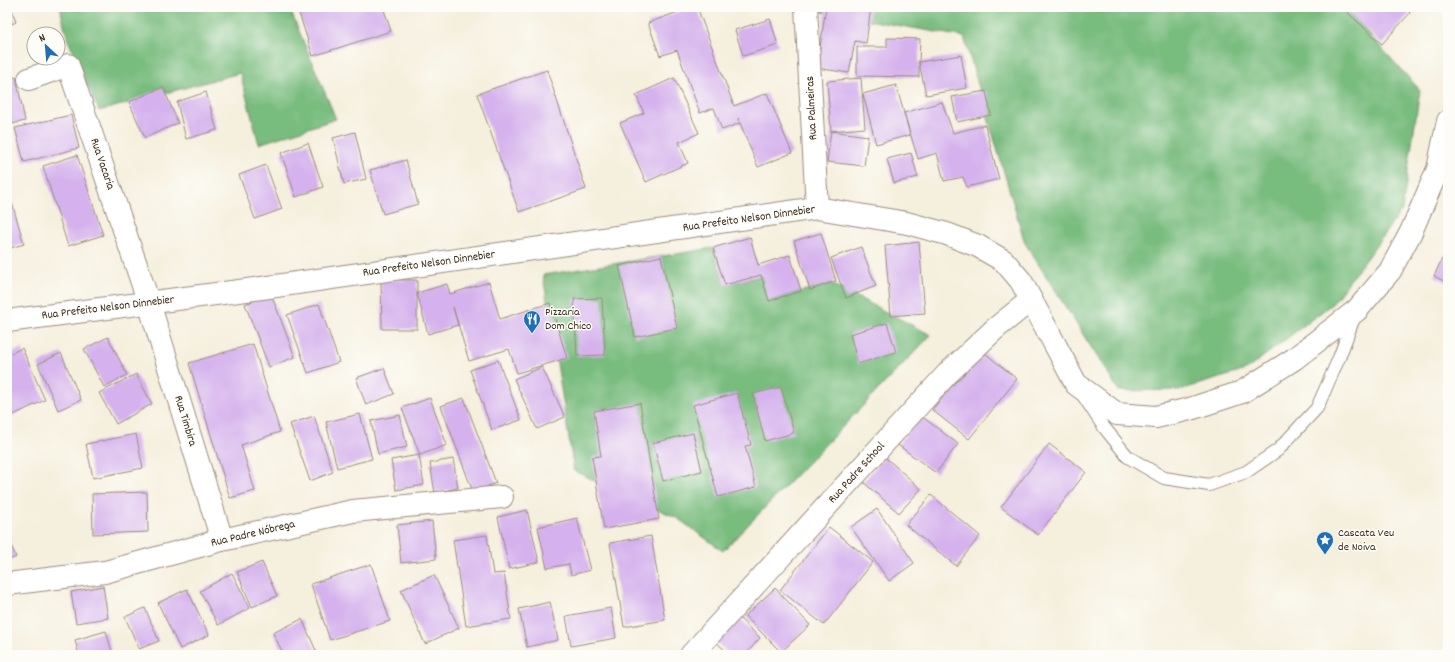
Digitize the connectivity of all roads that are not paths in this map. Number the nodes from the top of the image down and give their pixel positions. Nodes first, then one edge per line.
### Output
1 (806, 7) edge
2 (29, 79) dead end
3 (1448, 121) edge
4 (817, 208) junction
5 (1031, 300) junction
6 (149, 303) junction
7 (1357, 310) junction
8 (7, 321) edge
9 (1076, 384) junction
10 (502, 496) dead end
11 (222, 540) junction
12 (7, 584) edge
13 (691, 655) edge

1 - 4 street, Rua Palmeiras
2 - 6 street, Rua Vacaria
3 - 7 street, Rua Prefeito Nelson Dinnebier
4 - 5 street, Rua Prefeito Nelson Dinnebier
4 - 6 street, Rua Prefeito Nelson Dinnebier
5 - 9 street, Rua Prefeito Nelson Dinnebier
5 - 13 street, Rua Padre School
6 - 8 street, Rua Prefeito Nelson Dinnebier
6 - 11 street, Rua Timbira
7 - 9 street, Rua Prefeito Nelson Dinnebier
7 - 9 lane
10 - 11 street, Rua Padre Nóbrega
11 - 12 street, Rua Padre Nóbrega

